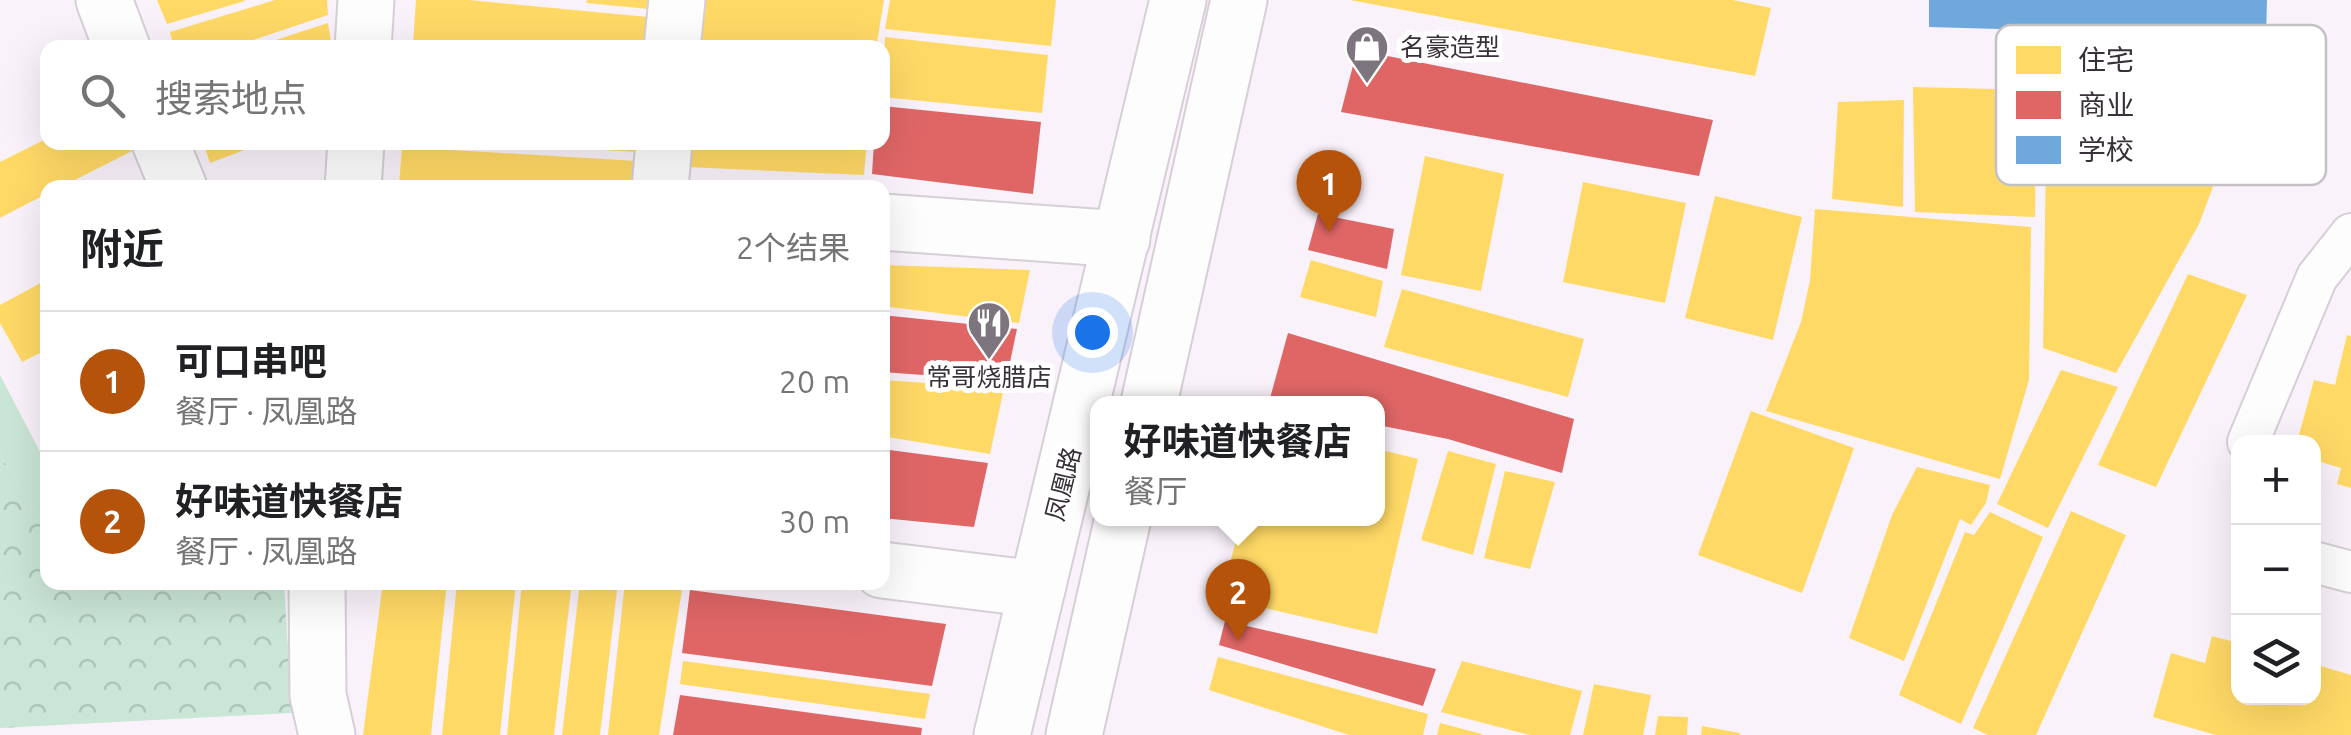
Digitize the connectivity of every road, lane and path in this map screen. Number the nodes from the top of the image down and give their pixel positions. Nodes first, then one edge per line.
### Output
1 (104, 0) edge
2 (366, 0) edge
3 (676, 0) edge
4 (1178, 0) edge
5 (1240, 0) edge
6 (119, 40) edge
7 (364, 40) edge
8 (673, 40) edge
9 (163, 150) edge
10 (355, 150) edge
11 (663, 150) edge
12 (176, 180) edge
13 (354, 180) edge
14 (661, 180) edge
15 (890, 223) edge
16 (2351, 234) edge
17 (1122, 239) junction
18 (1151, 396) edge
19 (2251, 435) edge
20 (1121, 526) edge
21 (2321, 564) edge
22 (890, 571) edge
23 (2351, 572) edge
24 (1037, 589) junction
25 (317, 590) edge
26 (326, 735) edge
27 (1002, 735) edge
28 (1074, 735) edge

1 - 6 main road
2 - 7 main road
3 - 8 main road
4 - 17 main road, 凤凰路
5 - 18 main road
9 - 12 main road
10 - 13 main road
11 - 14 main road
15 - 17 main road
16 - 19 lane
17 - 24 main road, 凤凰路
20 - 28 main road
21 - 23 lane
22 - 24 main road
24 - 27 main road, 凤凰路
25 - 26 main road

